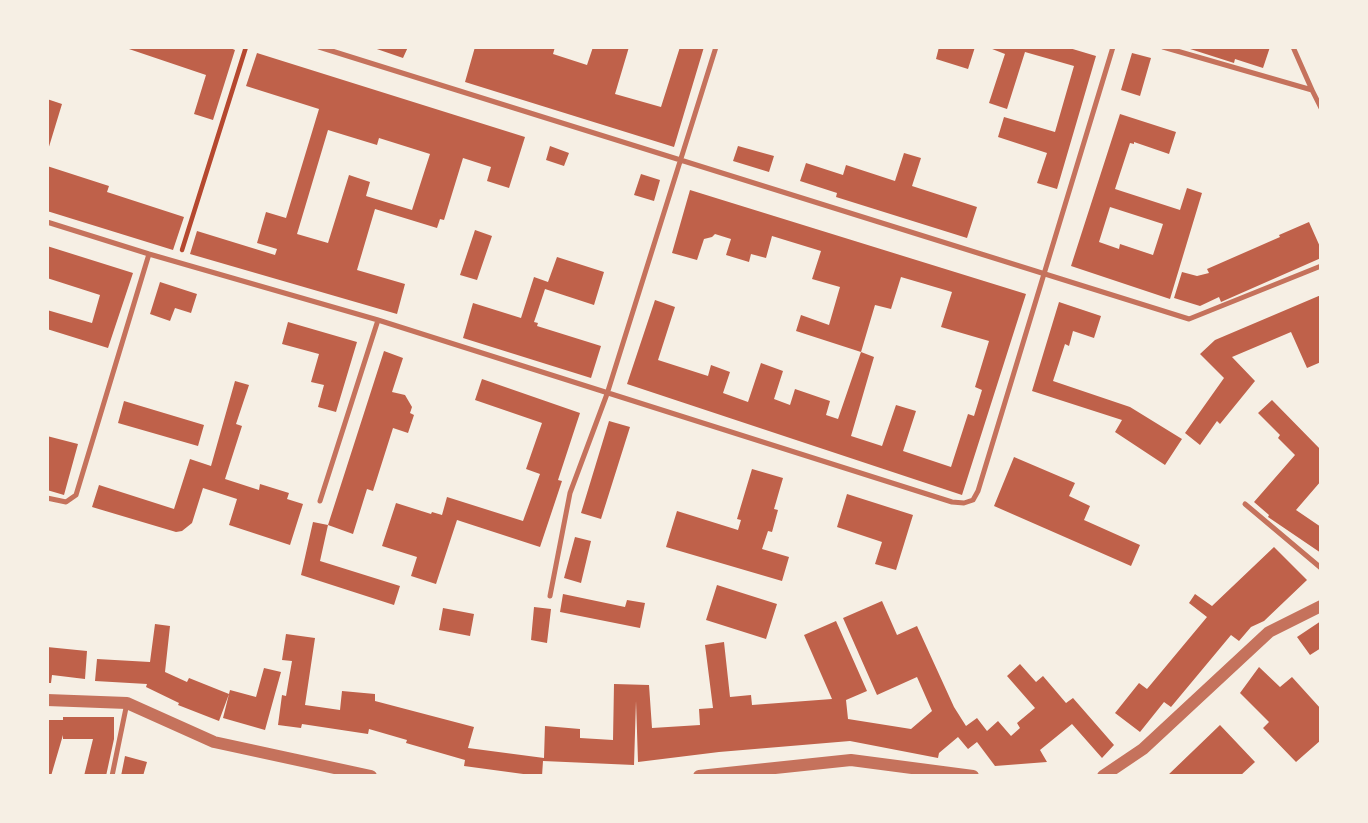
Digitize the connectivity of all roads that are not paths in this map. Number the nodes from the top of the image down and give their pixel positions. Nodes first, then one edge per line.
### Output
1 (319, 47) edge
2 (716, 47) edge
3 (1114, 47) edge
4 (1163, 47) edge
5 (1293, 47) edge
6 (1312, 90) junction
7 (1321, 108) edge
8 (680, 161) junction
9 (47, 222) edge
10 (149, 254) junction
11 (1321, 266) edge
12 (1043, 275) junction
13 (378, 320) junction
14 (607, 394) junction
15 (47, 498) edge
16 (320, 501) dead end
17 (1245, 504) dead end
18 (1321, 568) edge
19 (550, 596) dead end
20 (1321, 606) edge
21 (47, 700) edge
22 (127, 703) junction
23 (727, 774) edge
24 (112, 776) edge
25 (371, 776) edge
26 (699, 776) edge
27 (973, 776) edge
28 (1103, 776) edge

1 - 8 lane
2 - 8 lane
3 - 12 lane
4 - 6 lane
5 - 6 lane
6 - 7 lane
8 - 12 lane
8 - 14 lane
9 - 10 lane
10 - 13 lane
10 - 15 lane
11 - 12 lane
12 - 14 lane
13 - 14 lane
13 - 16 lane
14 - 19 lane
17 - 18 lane
20 - 28 street
21 - 22 street
22 - 24 lane
22 - 25 street
23 - 26 street
23 - 27 street

